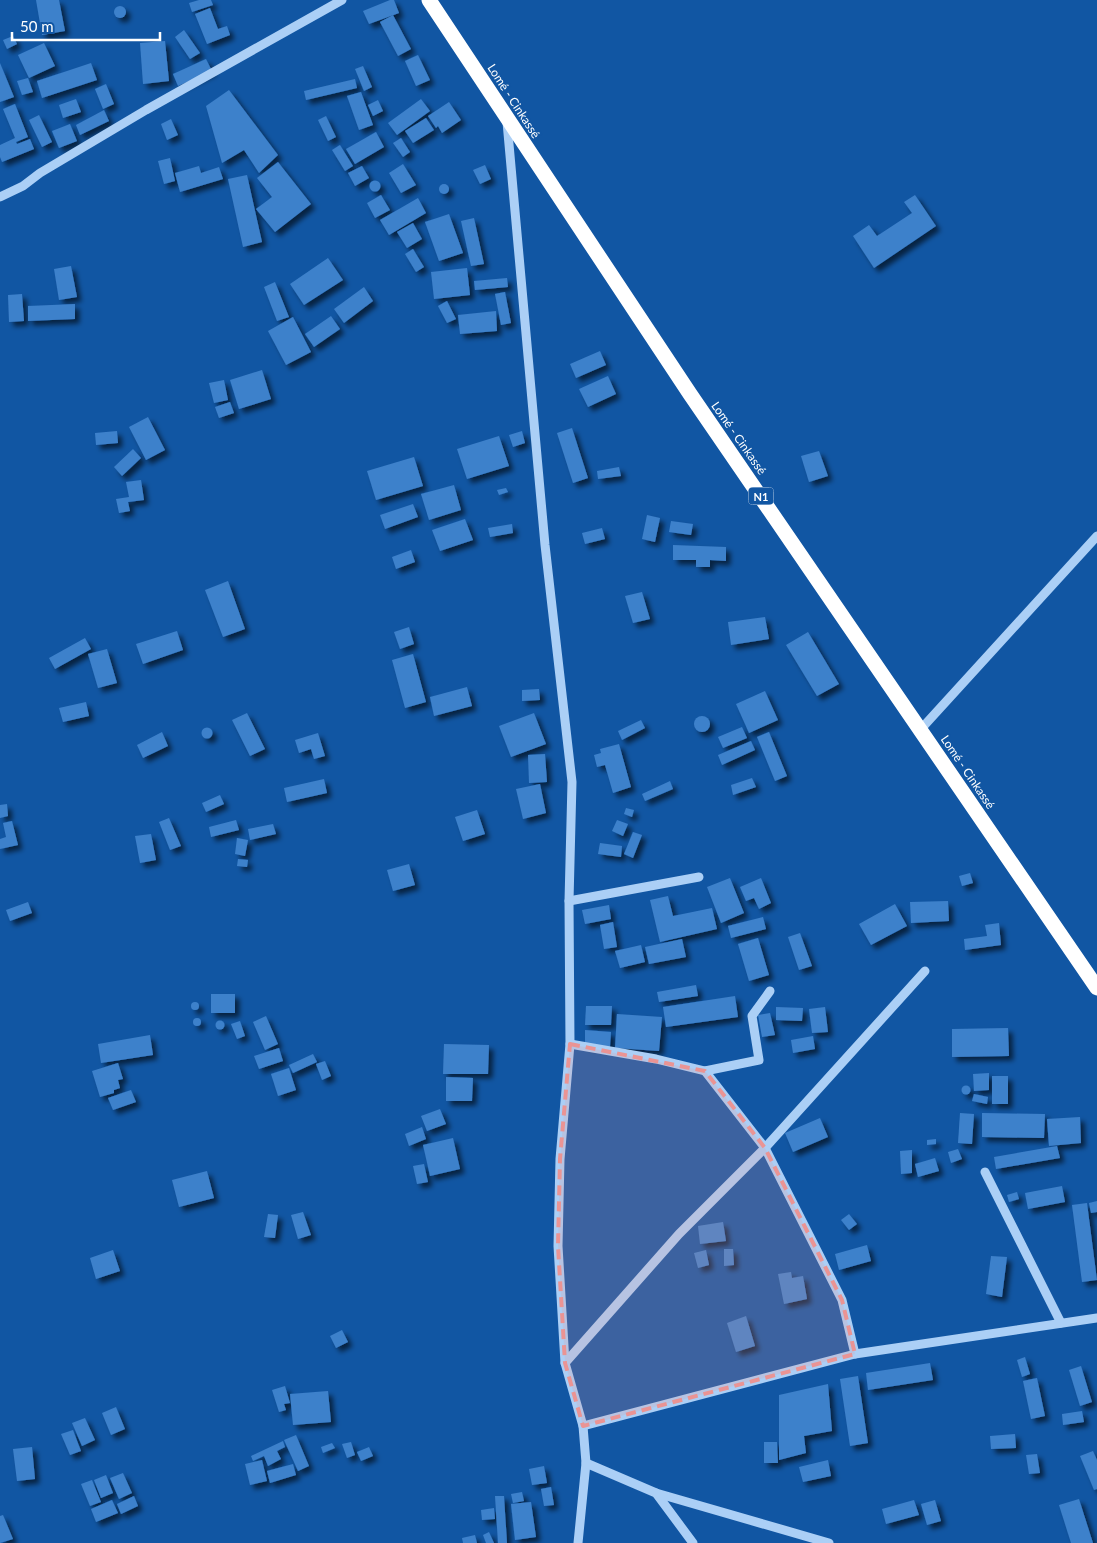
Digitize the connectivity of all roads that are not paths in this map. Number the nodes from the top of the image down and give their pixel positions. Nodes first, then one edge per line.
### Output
1 (342, 0) edge
2 (429, 0) edge
3 (506, 117) junction
4 (0, 197) edge
5 (1097, 536) edge
6 (921, 729) junction
7 (699, 877) dead end
8 (569, 901) junction
9 (925, 971) dead end
10 (1097, 988) edge
11 (770, 991) dead end
12 (570, 1044) junction
13 (705, 1071) junction
14 (765, 1148) junction
15 (985, 1172) dead end
16 (1097, 1318) edge
17 (1061, 1323) junction
18 (855, 1354) junction
19 (565, 1363) junction
20 (583, 1426) junction
21 (586, 1464) junction
22 (656, 1493) junction
23 (578, 1543) edge
24 (693, 1543) edge
25 (830, 1543) edge

1 - 4 street
2 - 3 highway, Lomé - Cinkassé / N1
3 - 6 highway, Lomé - Cinkassé / N1
3 - 8 street
5 - 6 street
6 - 10 highway, Lomé - Cinkassé / N1
7 - 8 street
8 - 12 street
9 - 14 street
11 - 13 street
12 - 13 street
12 - 19 street
13 - 14 street
14 - 18 street
14 - 19 street
15 - 17 street
16 - 17 street
17 - 18 street
18 - 20 street
19 - 20 street
20 - 21 street
21 - 22 street
21 - 23 street
22 - 24 street
22 - 25 street

